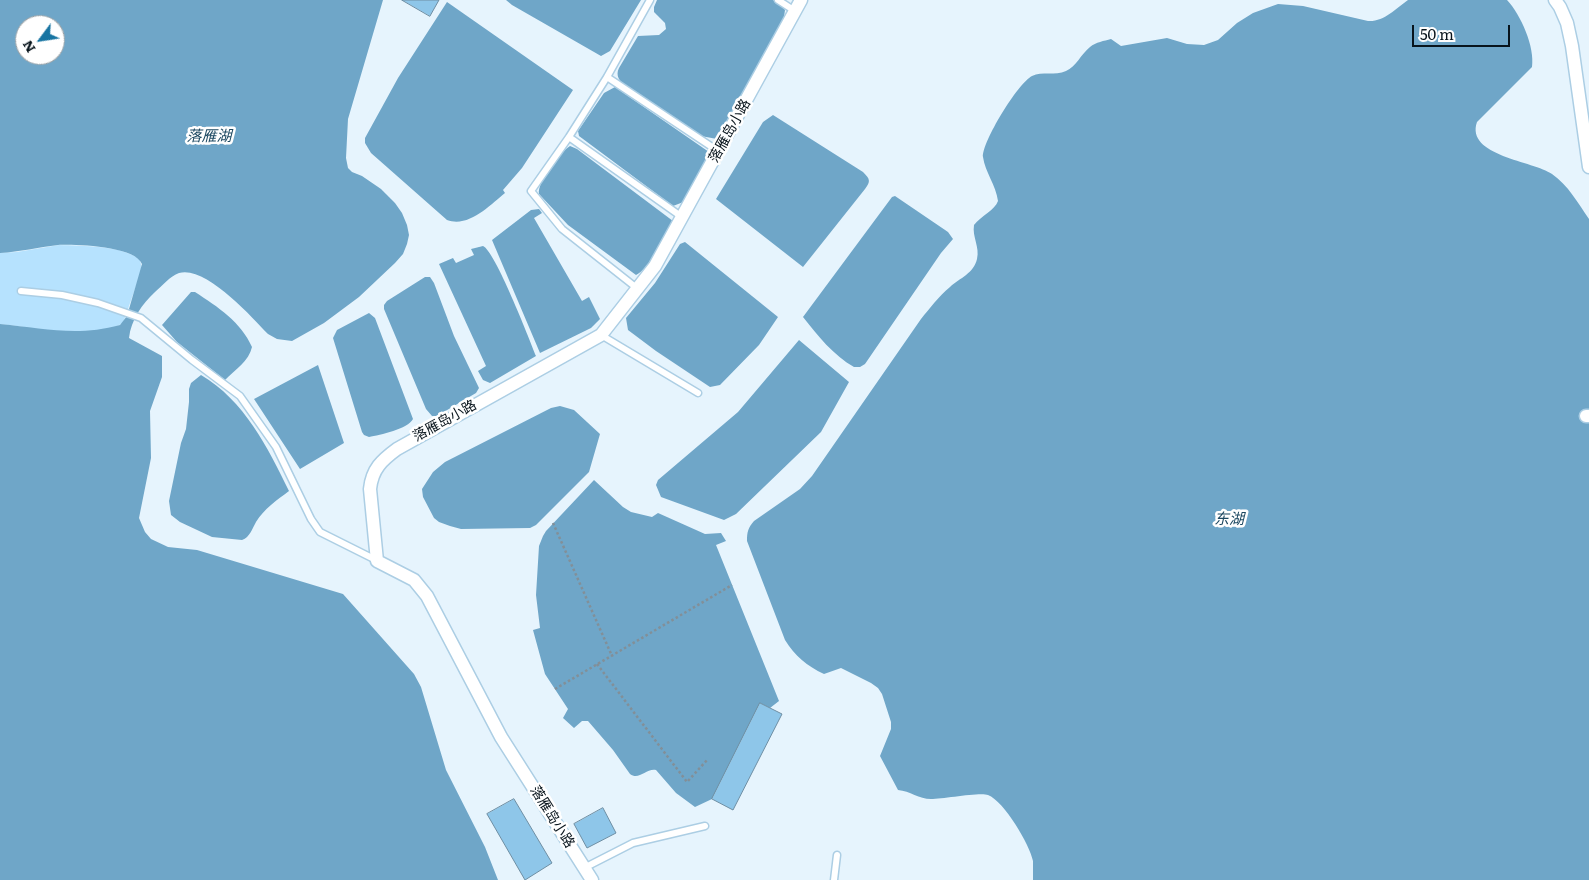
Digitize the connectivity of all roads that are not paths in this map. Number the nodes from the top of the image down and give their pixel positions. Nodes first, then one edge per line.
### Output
1 (650, 0) edge
2 (778, 0) edge
3 (1554, 0) edge
4 (798, 5) edge
5 (607, 77) junction
6 (569, 137) junction
7 (718, 151) junction
8 (1589, 167) edge
9 (683, 218) junction
10 (638, 289) junction
11 (21, 291) dead end
12 (601, 335) junction
13 (698, 393) dead end
14 (377, 561) junction
15 (706, 826) dead end
16 (837, 855) dead end
17 (584, 868) junction
18 (592, 880) edge
19 (834, 880) edge

1 - 5 lane
2 - 4 lane
3 - 8 street
4 - 7 street, 落雁岛小路
5 - 6 lane
5 - 7 lane
6 - 9 lane
6 - 10 lane
7 - 9 street, 落雁岛小路
9 - 10 street, 落雁岛小路
10 - 12 street, 落雁岛小路
11 - 14 lane
12 - 13 lane
12 - 14 street, 落雁岛小路
14 - 17 street, 落雁岛小路
15 - 17 lane
16 - 19 lane
17 - 18 street, 落雁岛小路

